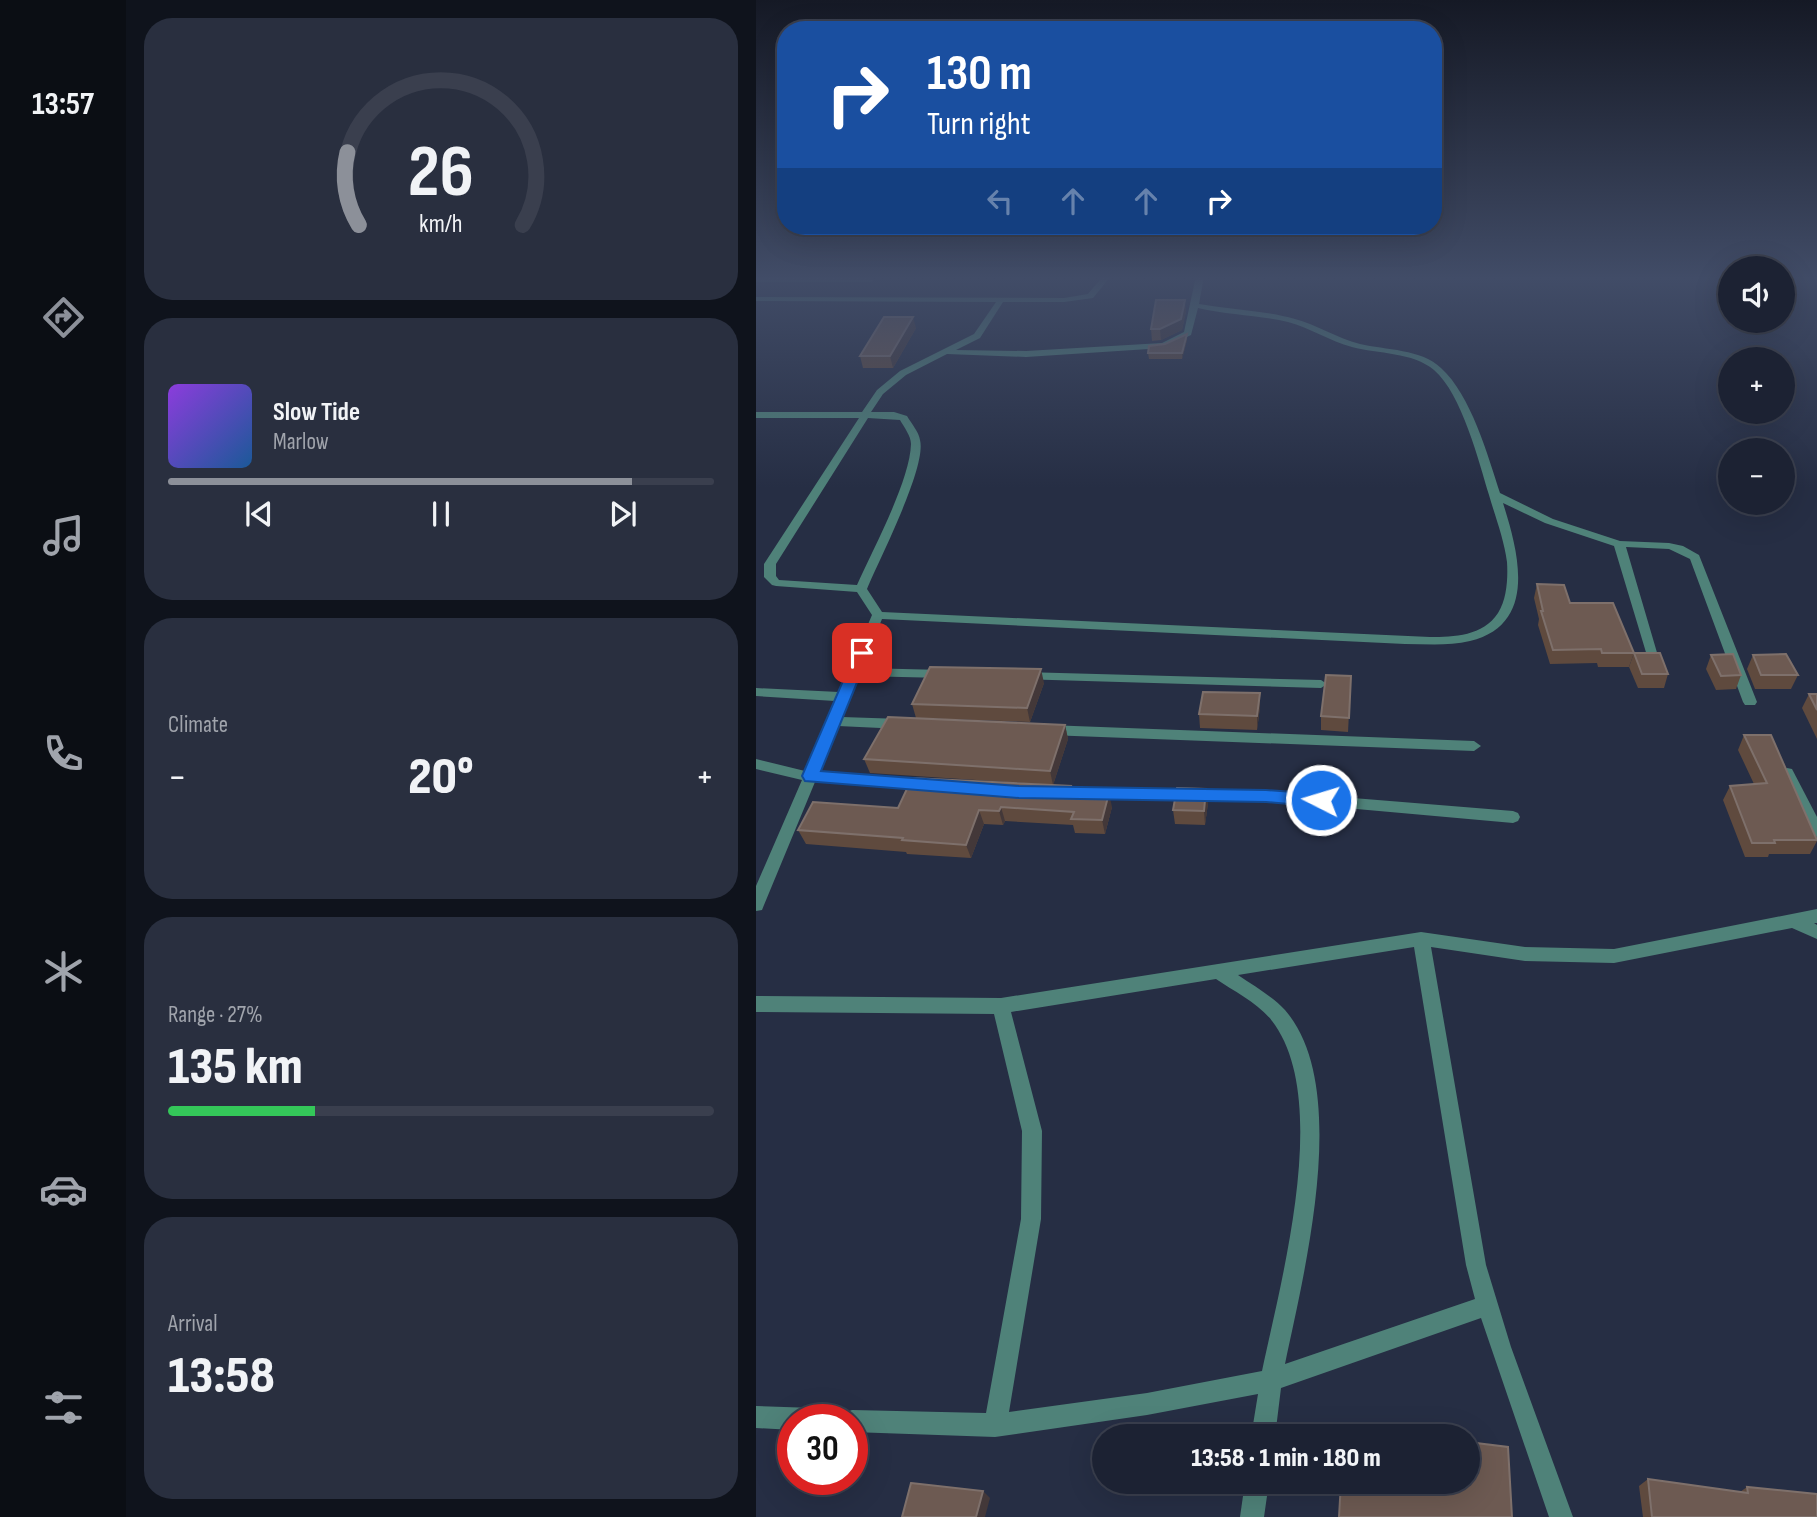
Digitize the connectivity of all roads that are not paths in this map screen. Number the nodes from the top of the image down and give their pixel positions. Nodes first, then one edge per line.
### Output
1 (957, 347) edge
2 (1137, 347) edge
3 (1361, 347) edge
4 (948, 352) junction
5 (756, 415) edge
6 (865, 415) junction
7 (1493, 494) junction
8 (1619, 544) junction
9 (772, 560) junction
10 (756, 561) edge
11 (861, 589) junction
12 (878, 615) junction
13 (1653, 656) edge
14 (854, 672) junction
15 (964, 675) edge
16 (1005, 676) edge
17 (1321, 684) dead end
18 (756, 692) edge
19 (844, 697) junction
20 (1750, 702) dead end
21 (834, 721) junction
22 (918, 724) edge
23 (1029, 729) edge
24 (1474, 746) dead end
25 (1782, 764) edge
26 (756, 765) edge
27 (811, 776) junction
28 (950, 787) edge
29 (1074, 793) edge
30 (1513, 817) dead end
31 (1817, 831) edge
32 (756, 905) edge
33 (1817, 916) edge
34 (1793, 921) junction
35 (1817, 932) edge
36 (1421, 939) junction
37 (1219, 972) junction
38 (756, 1004) edge
39 (1001, 1006) junction
40 (1488, 1306) junction
41 (1271, 1380) junction
42 (756, 1417) edge
43 (777, 1418) edge
44 (868, 1421) edge
45 (1265, 1424) edge
46 (995, 1425) junction
47 (1255, 1494) edge
48 (1252, 1517) edge
49 (1561, 1517) edge

1 - 4 street
2 - 4 street
3 - 7 street
4 - 6 street
5 - 6 street
6 - 9 street
6 - 11 street
7 - 8 street
7 - 12 street
8 - 13 street
8 - 20 street
9 - 10 street
9 - 11 street
11 - 12 street
12 - 14 street
14 - 15 street
14 - 19 street
16 - 17 street
18 - 19 street
19 - 21 street
21 - 22 street
21 - 27 street
23 - 24 street
25 - 31 street
26 - 27 street
27 - 28 street
27 - 32 street
29 - 30 street
33 - 34 street
34 - 35 street
34 - 36 street
36 - 37 street
36 - 40 street
37 - 39 street
37 - 41 street
38 - 39 street
39 - 46 street
40 - 41 street
40 - 49 street
41 - 45 street
41 - 46 street
42 - 43 street
44 - 46 street
47 - 48 street

